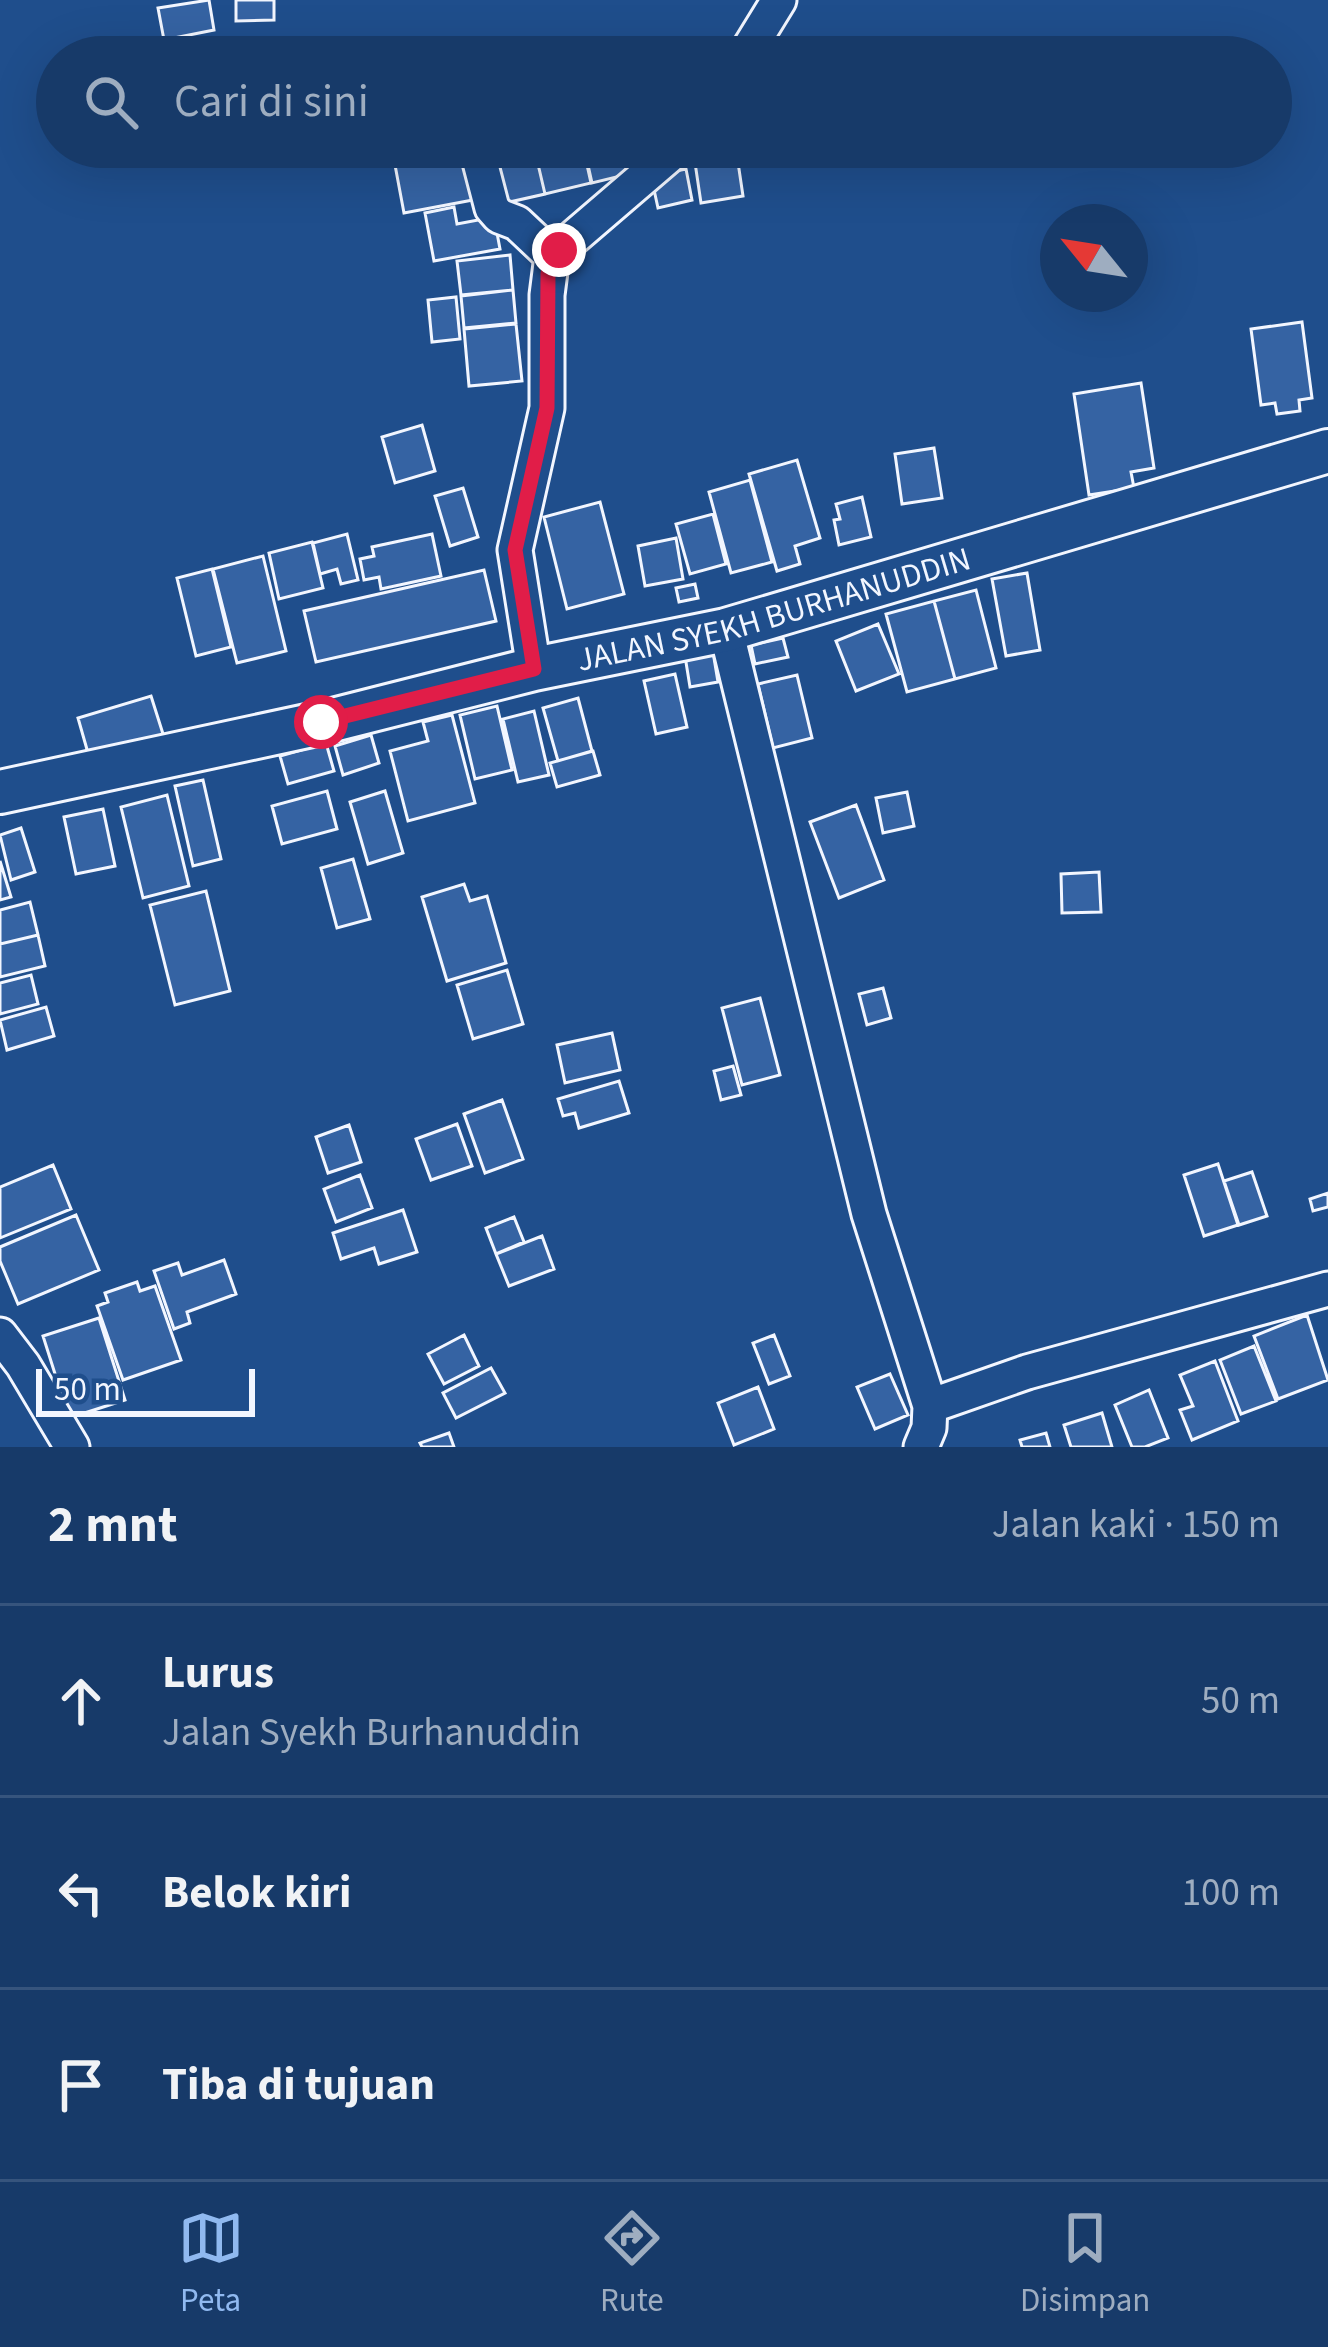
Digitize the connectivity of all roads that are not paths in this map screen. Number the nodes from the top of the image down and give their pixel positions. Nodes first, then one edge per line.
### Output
1 (779, 0) edge
2 (757, 36) edge
3 (482, 168) edge
4 (650, 168) edge
5 (552, 256) junction
6 (1328, 452) edge
7 (726, 630) junction
8 (534, 669) junction
9 (0, 792) edge
10 (1328, 1289) edge
11 (0, 1335) edge
12 (930, 1406) junction
13 (72, 1447) edge
14 (921, 1447) edge

1 - 2 street
3 - 5 street
4 - 5 street
5 - 8 street
6 - 7 main road, JALAN SYEKH BURHANUDDIN
7 - 8 main road, JALAN SYEKH BURHANUDDIN
7 - 12 street
8 - 9 main road, JALAN SYEKH BURHANUDDIN
10 - 12 street
11 - 13 street
12 - 14 street

